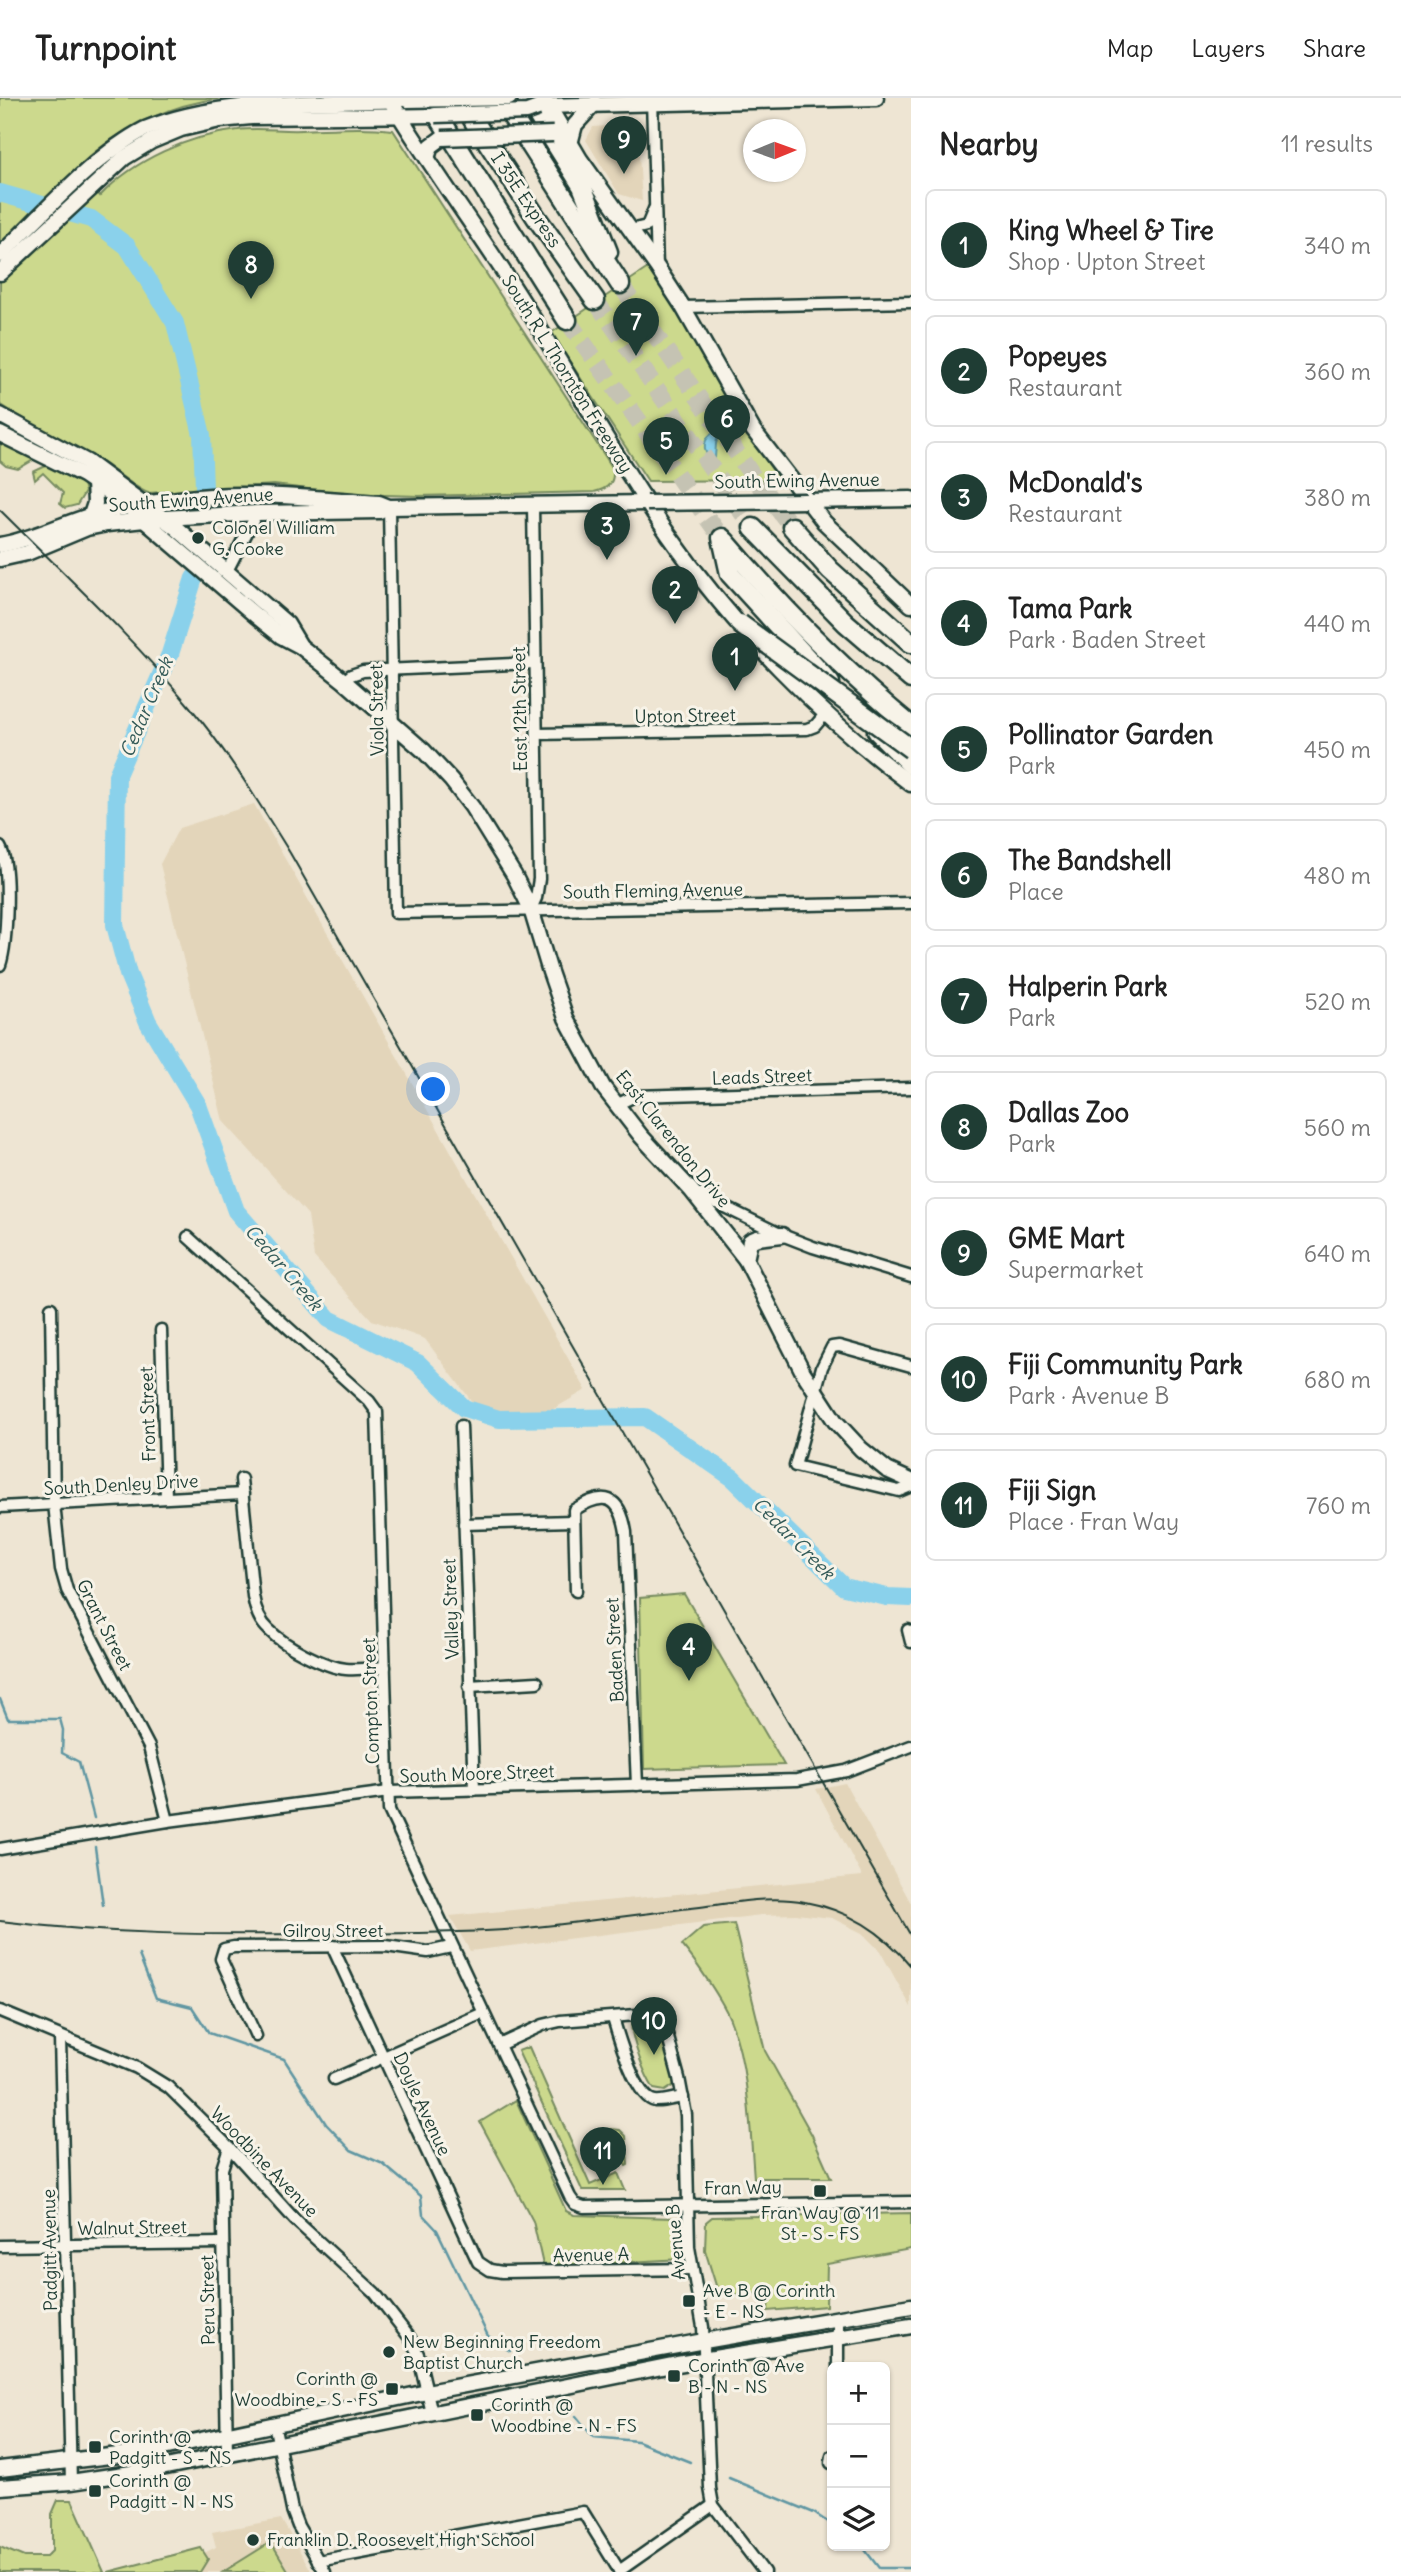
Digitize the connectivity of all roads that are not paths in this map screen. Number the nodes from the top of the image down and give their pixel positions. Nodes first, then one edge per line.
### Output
1 (427, 98) edge
2 (459, 98) edge
3 (500, 98) edge
4 (509, 98) edge
5 (876, 98) edge
6 (390, 99) edge
7 (652, 100) edge
8 (537, 101) edge
9 (595, 103) junction
10 (252, 110) junction
11 (399, 116) junction
12 (570, 144) junction
13 (427, 158) junction
14 (96, 173) junction
15 (654, 208) junction
16 (630, 230) junction
17 (0, 255) edge
18 (657, 267) junction
19 (0, 273) edge
20 (595, 300) tunnel mouth
21 (911, 302) edge
22 (683, 307) junction
23 (567, 320) tunnel mouth
24 (0, 415) edge
25 (0, 434) edge
26 (94, 482) junction
27 (275, 496) junction
28 (911, 499) edge
29 (806, 501) junction
30 (647, 503) junction
31 (137, 506) junction
32 (533, 506) junction
33 (389, 507) junction
34 (257, 513) junction
35 (91, 515) junction
36 (163, 518) junction
37 (143, 520) junction
38 (792, 527) tunnel mouth
39 (753, 528) tunnel mouth
40 (0, 545) edge
41 (0, 559) edge
42 (227, 571) junction
43 (911, 605) edge
44 (740, 624) junction
45 (911, 643) edge
46 (300, 646) junction
47 (534, 663) junction
48 (393, 668) junction
49 (911, 679) edge
50 (344, 681) junction
51 (826, 713) junction
52 (394, 724) junction
53 (911, 726) edge
54 (537, 734) junction
55 (911, 749) edge
56 (911, 765) edge
57 (911, 784) edge
58 (1, 849) edge
59 (911, 903) edge
60 (531, 909) junction
61 (396, 914) joint
62 (0, 965) edge
63 (911, 1088) edge
64 (616, 1105) junction
65 (691, 1190) junction
66 (782, 1235) junction
67 (188, 1237) dead end
68 (746, 1260) junction
69 (911, 1277) edge
70 (51, 1308) dead end
71 (161, 1330) dead end
72 (911, 1366) edge
73 (815, 1393) junction
74 (461, 1426) dead end
75 (241, 1479) dead end
76 (911, 1480) edge
77 (911, 1486) edge
78 (243, 1494) junction
79 (166, 1497) junction
80 (54, 1504) junction
81 (0, 1507) edge
82 (574, 1516) junction
83 (464, 1524) junction
84 (576, 1591) dead end
85 (908, 1630) dead end
86 (911, 1642) edge
87 (385, 1667) junction
88 (537, 1682) dead end
89 (469, 1686) junction
90 (911, 1746) edge
91 (637, 1785) junction
92 (474, 1790) junction
93 (389, 1792) junction
94 (168, 1821) junction
95 (0, 1849) edge
96 (332, 1946) junction
97 (452, 1947) junction
98 (0, 2011) edge
99 (483, 2013) junction
100 (613, 2018) junction
101 (256, 2036) dead end
102 (60, 2038) junction
103 (499, 2045) junction
104 (382, 2055) junction
105 (334, 2079) dead end
106 (683, 2097) junction
107 (229, 2147) junction
108 (911, 2202) edge
109 (575, 2204) joint
110 (687, 2205) junction
111 (223, 2243) junction
112 (66, 2245) junction
113 (0, 2246) edge
114 (692, 2269) junction
115 (490, 2270) joint
116 (911, 2306) edge
117 (838, 2318) junction
118 (911, 2326) edge
119 (838, 2337) junction
120 (704, 2341) junction
121 (704, 2360) junction
122 (838, 2362) edge
123 (506, 2377) junction
124 (427, 2392) junction
125 (510, 2397) junction
126 (432, 2413) junction
127 (274, 2423) junction
128 (226, 2433) junction
129 (278, 2444) junction
130 (227, 2454) junction
131 (71, 2461) junction
132 (0, 2469) edge
133 (71, 2482) junction
134 (0, 2487) edge
135 (713, 2505) junction
136 (318, 2561) junction
137 (324, 2572) edge
138 (619, 2572) edge
139 (764, 2572) edge

1 - 23 highway, South R L Thornton Freeway
2 - 20 highway, I 35E Express
3 - 8 highway
4 - 6 main road, bridge
5 - 7 main road
6 - 10 main road
6 - 11 main road, South R L Thornton Freeway
7 - 9 main road
7 - 15 street
8 - 9 main road
8 - 11 main road, bridge
8 - 12 main road
9 - 12 main road
10 - 11 main road
10 - 14 main road
11 - 13 main road, South R L Thornton Freeway
12 - 13 main road, bridge
12 - 16 main road
13 - 30 main road, South R L Thornton Freeway
14 - 17 main road
14 - 19 main road
15 - 16 street
15 - 18 street
16 - 18 main road
18 - 22 main road
21 - 22 street
22 - 29 main road
24 - 31 main road, East Clarendon Drive
25 - 26 main road, East Clarendon Drive
26 - 31 main road, East Clarendon Drive
26 - 35 main road
27 - 31 main road, South Ewing Avenue
27 - 33 main road, South Ewing Avenue
27 - 34 main road
28 - 29 main road, South Ewing Avenue
29 - 30 main road, South Ewing Avenue, bridge
29 - 43 main road
30 - 32 main road, South Ewing Avenue
30 - 44 main road, South R L Thornton Freeway
31 - 35 main road, South Ewing Avenue
31 - 36 main road, East Clarendon Drive
31 - 37 main road, East Clarendon Drive
32 - 33 main road, South Ewing Avenue
32 - 47 street, East 12th Street
33 - 34 main road, South Ewing Avenue
33 - 48 street, Viola Street
34 - 36 main road, South Ewing Avenue
34 - 42 street
35 - 40 main road, South Ewing Avenue
36 - 37 main road, South Ewing Avenue
36 - 42 main road, East Clarendon Drive
37 - 41 main road, South Ewing Avenue
37 - 46 main road, East Clarendon Drive
38 - 45 highway
39 - 49 highway
42 - 46 main road, East Clarendon Drive
44 - 51 main road, South R L Thornton Freeway
44 - 55 highway, bridge
46 - 50 main road, East Clarendon Drive
47 - 48 street
47 - 54 street, East 12th Street
48 - 50 street
48 - 52 street, Viola Street
50 - 52 main road, East Clarendon Drive
51 - 54 street, Upton Street
51 - 57 main road, South R L Thornton Freeway
52 - 60 main road, East Clarendon Drive
52 - 61 street, Viola Street
53 - 56 highway
54 - 60 street, East 12th Street
58 - 62 street
59 - 60 street, South Fleming Avenue
60 - 61 street, South Fleming Avenue
60 - 64 main road, East Clarendon Drive
63 - 64 street, Leads Street
64 - 65 main road, East Clarendon Drive
65 - 66 street
65 - 68 main road, East Clarendon Drive
66 - 68 main road
66 - 69 street
67 - 87 street, Compton Street
68 - 73 main road, East Clarendon Drive
70 - 80 street, Grant Street
71 - 79 street, Front Street
72 - 73 street
73 - 76 main road, East Clarendon Drive
73 - 77 street
74 - 83 street, Valley Street
75 - 78 street
78 - 79 street, South Denley Drive
78 - 87 street
79 - 80 street, South Denley Drive
80 - 81 street, South Denley Drive
80 - 94 street, Grant Street
82 - 83 street
82 - 84 street
82 - 91 street, Baden Street
83 - 89 street, Valley Street
85 - 86 street
87 - 93 street, Compton Street
88 - 89 street
89 - 92 street, Valley Street
90 - 91 street, South Moore Street
91 - 92 street, South Moore Street
92 - 93 street, South Moore Street
93 - 94 street, South Moore Street
93 - 97 street, Compton Street
94 - 95 street, South Moore Street
96 - 97 street, Gilroy Street
96 - 101 street, Gilroy Street
96 - 104 street, Doyle Avenue
97 - 99 street, Compton Street
98 - 102 street, Woodbine Avenue
99 - 103 street, Compton Street
99 - 104 street
100 - 103 street
100 - 106 street
100 - 106 street, Avenue B
102 - 107 street, Woodbine Avenue
102 - 112 street, Padgitt Avenue
103 - 109 street, Compton Street
104 - 105 street
104 - 115 street, Doyle Avenue
106 - 110 street, Avenue B
107 - 111 street, Peru Street
107 - 124 street, Woodbine Avenue
108 - 110 street, Fran Way
109 - 110 street, Fran Way
110 - 114 street, Avenue B
111 - 112 street, Walnut Street
111 - 128 street, Peru Street
112 - 113 street, Walnut Street
112 - 131 street, Padgitt Avenue
114 - 115 street, Avenue A
114 - 120 street, Avenue B
116 - 117 main road
117 - 119 street
117 - 120 main road
118 - 119 main road
119 - 121 main road
119 - 122 street
120 - 121 street, Avenue B
120 - 123 main road
121 - 125 main road
121 - 135 street, Avenue B
123 - 124 main road
123 - 125 main road
124 - 126 street, Woodbine Avenue
124 - 127 main road
125 - 126 main road
126 - 129 main road
127 - 128 main road
127 - 129 street
128 - 130 street, Peru Street
128 - 131 main road
129 - 130 main road
129 - 136 street
130 - 133 main road
131 - 132 main road
131 - 133 street, Padgitt Avenue
133 - 134 main road
135 - 138 street
135 - 139 street, Avenue B
136 - 137 street
136 - 138 street

